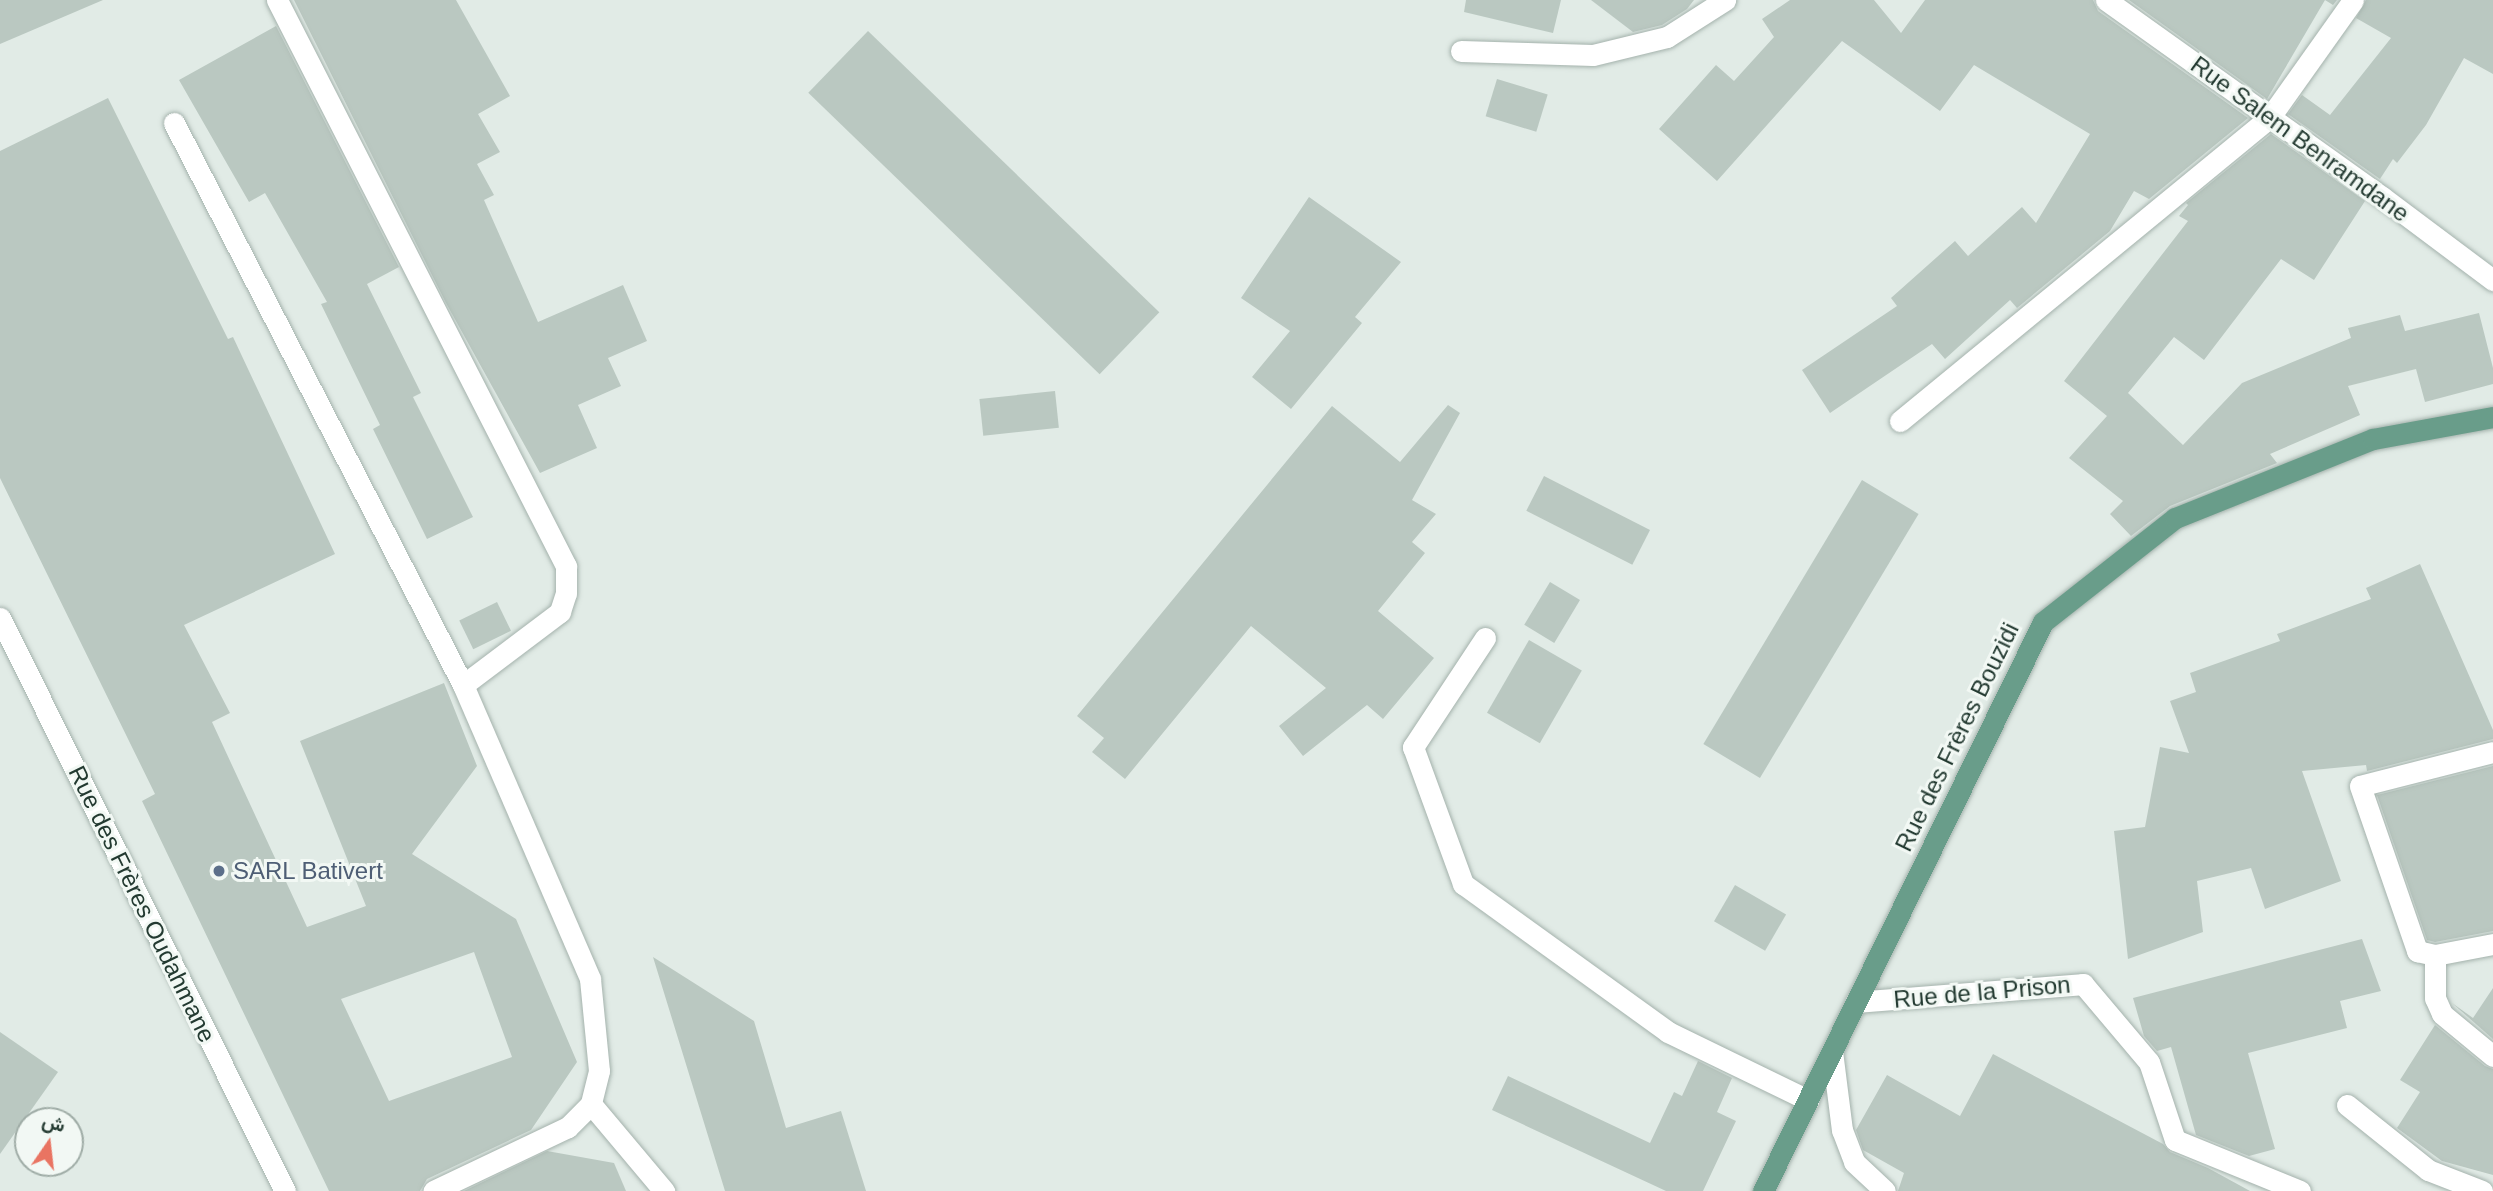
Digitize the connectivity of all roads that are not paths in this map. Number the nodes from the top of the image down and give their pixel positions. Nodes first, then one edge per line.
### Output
1 (277, 0) edge
2 (1725, 0) edge
3 (2106, 0) edge
4 (2353, 0) edge
5 (1461, 51) dead end
6 (2270, 117) junction
7 (174, 123) dead end
8 (2493, 280) edge
9 (2493, 417) edge
10 (1900, 421) dead end
11 (0, 618) edge
12 (1485, 638) dead end
13 (463, 685) junction
14 (2493, 752) edge
15 (2493, 944) edge
16 (2435, 955) junction
17 (1856, 1002) junction
18 (1832, 1051) junction
19 (2493, 1056) edge
20 (1808, 1100) junction
21 (591, 1104) junction
22 (2347, 1105) dead end
23 (285, 1191) edge
24 (433, 1191) edge
25 (664, 1191) edge
26 (1763, 1191) edge
27 (1885, 1191) edge
28 (2301, 1191) edge
29 (2482, 1191) edge

1 - 13 street
2 - 5 street
3 - 6 street, Rue Salem Benramdane
4 - 6 street
6 - 8 street, Rue Salem Benramdane
6 - 10 street
7 - 13 street
9 - 17 main road, Rue des Frères Bouzidi
11 - 23 street, Rue des Frères Oudahmane
12 - 20 street
13 - 21 street
14 - 16 street
15 - 16 street
16 - 19 street
17 - 18 main road, Rue des Frères Bouzidi
17 - 28 street, Rue de la Prison
18 - 20 main road, Rue des Frères Bouzidi
18 - 27 street
20 - 26 main road, Rue des Frères Bouzidi
21 - 24 street
21 - 25 street
22 - 29 street

